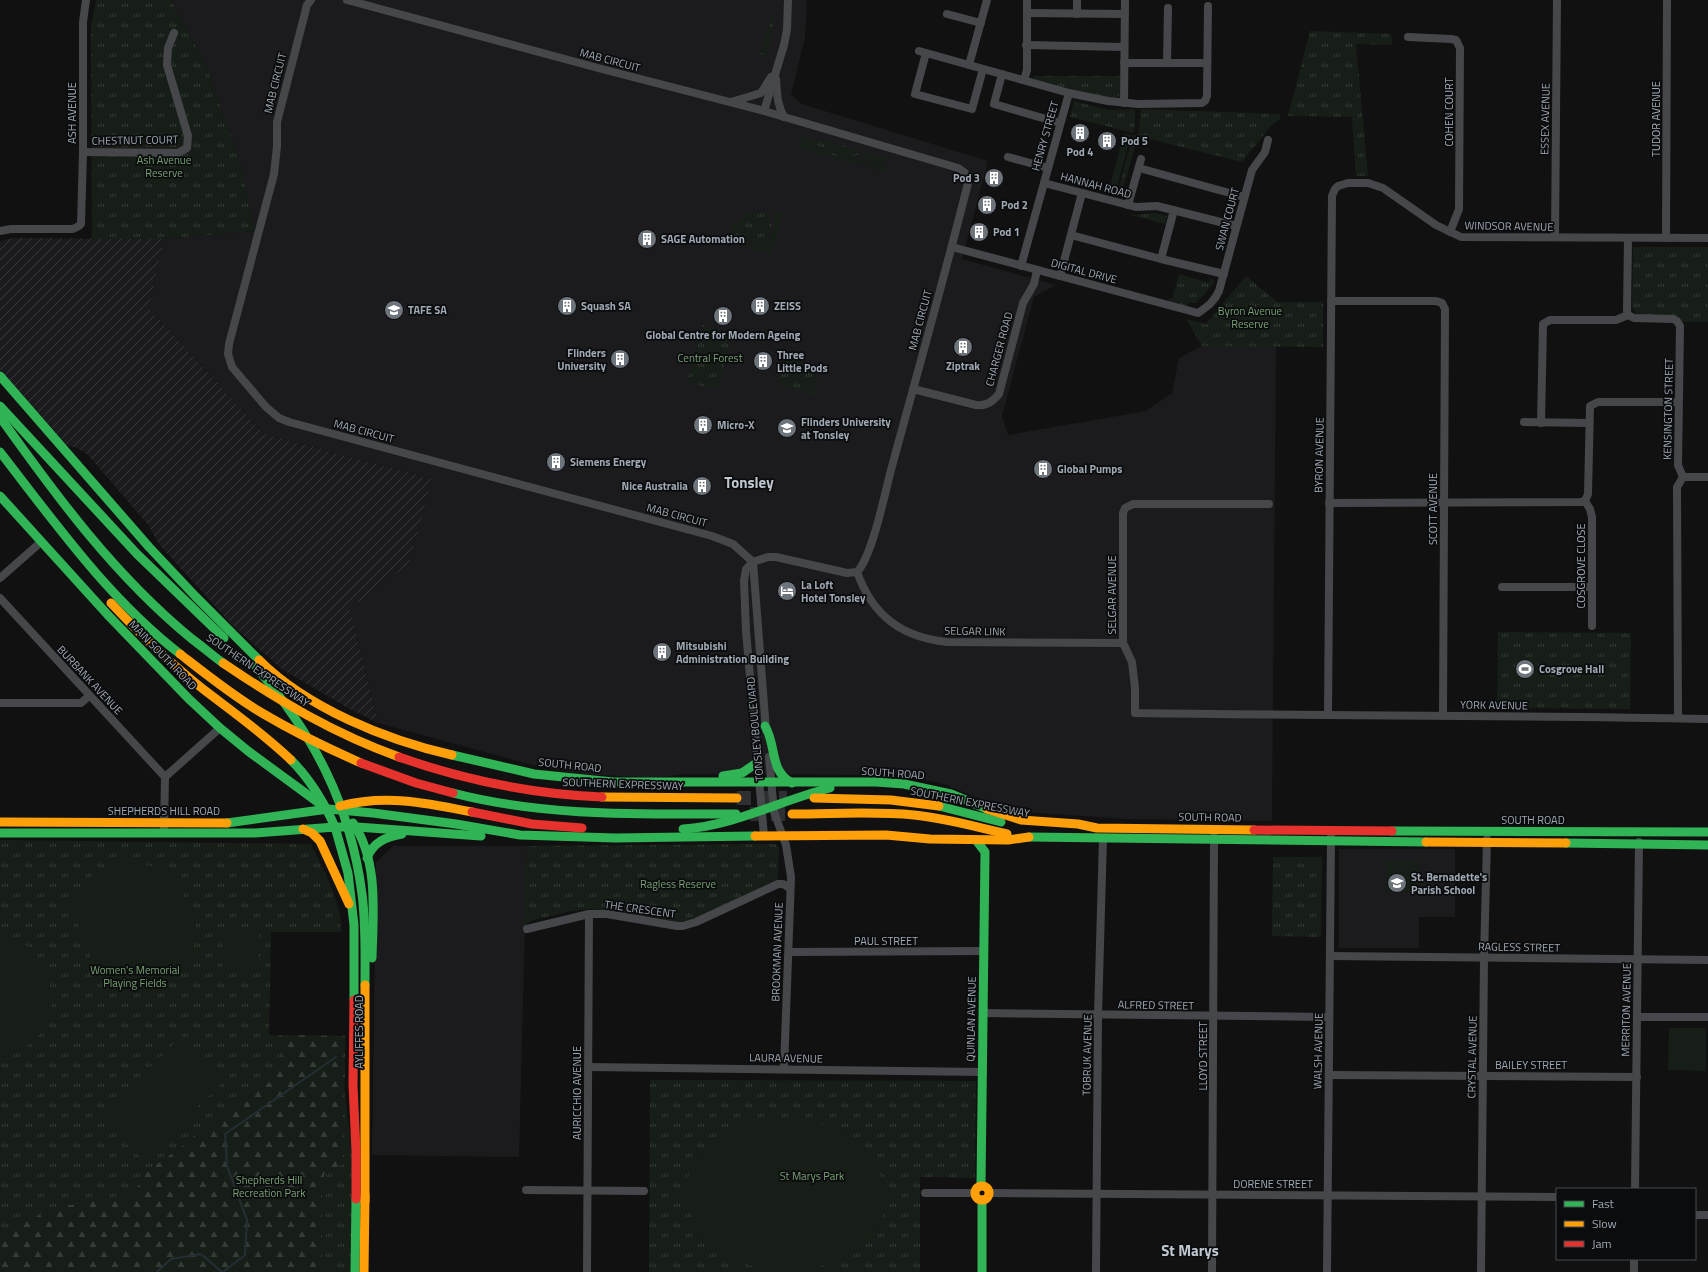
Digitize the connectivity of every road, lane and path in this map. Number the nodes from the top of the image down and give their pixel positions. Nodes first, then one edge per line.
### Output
1 (86, 0) edge
2 (311, 0) edge
3 (347, 0) edge
4 (788, 0) edge
5 (987, 0) edge
6 (1027, 0) edge
7 (1077, 0) edge
8 (1125, 0) edge
9 (1557, 0) edge
10 (1667, 0) edge
11 (1208, 6) dead end
12 (1168, 8) dead end
13 (1027, 13) junction
14 (947, 14) dead end
15 (1077, 14) junction
16 (1124, 14) junction
17 (981, 23) junction
18 (174, 33) dead end
19 (1408, 37) dead end
20 (1026, 45) junction
21 (1124, 47) junction
22 (1124, 63) junction
23 (1167, 63) junction
24 (1207, 63) junction
25 (969, 65) junction
26 (983, 69) junction
27 (776, 70) junction
28 (1002, 74) junction
29 (1024, 80) junction
30 (1069, 93) junction
31 (730, 102) junction
32 (1124, 103) junction
33 (764, 111) junction
34 (784, 117) junction
35 (1060, 123) junction
36 (1268, 140) dead end
37 (83, 152) junction
38 (1008, 157) dead end
39 (1141, 159) dead end
40 (1048, 168) junction
41 (1138, 168) junction
42 (1044, 183) junction
43 (1082, 193) junction
44 (1332, 196) joint
45 (1244, 197) junction
46 (1128, 205) junction
47 (1174, 210) junction
48 (1236, 226) junction
49 (0, 231) edge
50 (1450, 232) junction
51 (1071, 235) junction
52 (1555, 238) junction
53 (1628, 238) junction
54 (1666, 238) junction
55 (1708, 238) edge
56 (952, 247) junction
57 (1161, 259) junction
58 (1021, 266) junction
59 (1037, 270) junction
60 (1224, 274) junction
61 (1060, 276) junction
62 (1331, 301) junction
63 (1209, 306) joint
64 (1628, 315) junction
65 (0, 376) edge
66 (0, 384) edge
67 (913, 390) junction
68 (1678, 402) junction
69 (0, 406) edge
70 (0, 417) edge
71 (1524, 422) dead end
72 (1541, 423) junction
73 (1589, 423) junction
74 (0, 452) edge
75 (0, 458) edge
76 (1708, 477) edge
77 (1684, 478) junction
78 (0, 496) edge
79 (1585, 501) junction
80 (1329, 503) junction
81 (1444, 503) junction
82 (1269, 504) dead end
83 (123, 539) junction
84 (40, 542) junction
85 (753, 562) junction
86 (857, 572) junction
87 (0, 578) edge
88 (1502, 586) dead end
89 (1592, 587) junction
90 (0, 598) edge
91 (1592, 626) dead end
92 (1123, 643) junction
93 (89, 696) junction
94 (0, 703) edge
95 (301, 713) junction
96 (1135, 713) joint
97 (1328, 715) junction
98 (1443, 715) junction
99 (1678, 718) junction
100 (1708, 719) edge
101 (765, 726) junction
102 (220, 728) junction
103 (758, 762) junction
104 (534, 774) junction
105 (164, 777) junction
106 (866, 782) junction
107 (711, 783) junction
108 (792, 783) junction
109 (760, 785) junction
110 (771, 785) junction
111 (738, 798) tunnel mouth
112 (814, 798) dead end
113 (773, 805) junction
114 (329, 809) junction
115 (762, 813) junction
116 (736, 814) dead end
117 (792, 814) tunnel mouth
118 (0, 822) edge
119 (164, 824) junction
120 (321, 827) joint
121 (335, 827) junction
122 (357, 827) junction
123 (1097, 828) junction
124 (303, 829) junction
125 (1214, 830) junction
126 (416, 831) junction
127 (1331, 831) junction
128 (1488, 832) junction
129 (1640, 832) junction
130 (1708, 832) edge
131 (0, 833) edge
132 (164, 833) junction
133 (520, 835) junction
134 (782, 835) junction
135 (764, 836) junction
136 (1027, 837) junction
137 (1103, 838) junction
138 (976, 840) junction
139 (996, 840) junction
140 (1214, 840) junction
141 (1331, 841) junction
142 (1487, 842) junction
143 (1639, 845) junction
144 (1708, 845) edge
145 (985, 852) junction
146 (367, 858) junction
147 (790, 888) junction
148 (353, 914) junction
149 (589, 914) junction
150 (527, 929) dead end
151 (984, 951) junction
152 (789, 952) junction
153 (1330, 956) junction
154 (1484, 958) junction
155 (1638, 959) junction
156 (1708, 960) edge
157 (983, 1013) junction
158 (1098, 1015) junction
159 (1214, 1016) junction
160 (1637, 1016) junction
161 (1329, 1017) junction
162 (1708, 1017) edge
163 (588, 1068) junction
164 (784, 1069) junction
165 (983, 1072) junction
166 (1328, 1075) junction
167 (1483, 1076) junction
168 (1637, 1077) junction
169 (1635, 1188) edge
170 (526, 1190) dead end
171 (588, 1190) junction
172 (644, 1191) dead end
173 (925, 1193) dead end
174 (980, 1193) junction
175 (989, 1193) joint
176 (1096, 1194) junction
177 (1213, 1194) junction
178 (1327, 1195) junction
179 (1481, 1196) junction
180 (1556, 1197) edge
181 (364, 1202) junction
182 (1696, 1215) edge
183 (1708, 1215) edge
184 (1634, 1260) edge
185 (355, 1272) edge
186 (364, 1272) edge
187 (588, 1272) edge
188 (982, 1272) edge
189 (1096, 1272) edge
190 (1212, 1272) edge
191 (1327, 1272) edge
192 (1481, 1272) edge
193 (1634, 1272) edge

1 - 37 street, ASH AVENUE
2 - 85 street, MAB CIRCUIT
3 - 31 street, MAB CIRCUIT
4 - 27 street
5 - 17 street
6 - 13 street
7 - 15 street
8 - 16 street
9 - 52 street, ESSEX AVENUE
10 - 54 street, TUDOR AVENUE
11 - 24 street
12 - 23 street
13 - 15 street
13 - 20 street
14 - 17 street
15 - 16 street
16 - 21 street
17 - 25 street
18 - 37 street, CHESTNUT COURT
19 - 50 street, COHEN COURT
20 - 21 street
20 - 29 street
21 - 22 street
22 - 23 street
22 - 32 street
23 - 24 street
24 - 32 street
25 - 26 street, HENRY STREET
25 - 26 street, HENRY STREET
26 - 28 street, HENRY STREET
27 - 31 street
27 - 33 street
27 - 34 street
28 - 29 street, HENRY STREET
28 - 35 street
29 - 30 street, HENRY STREET
30 - 32 street
30 - 35 street, HENRY STREET
31 - 33 street, MAB CIRCUIT
33 - 34 street, MAB CIRCUIT
34 - 56 street, MAB CIRCUIT
35 - 40 street, HENRY STREET
36 - 45 street, SWAN COURT
37 - 49 street, ASH AVENUE
38 - 40 street
39 - 41 street
40 - 42 street, HENRY STREET
41 - 45 street
41 - 46 street
42 - 43 street, HANNAH ROAD
42 - 58 street, HENRY STREET
43 - 46 street, HANNAH ROAD
43 - 51 street
44 - 50 street, WINDSOR AVENUE
44 - 62 street, BYRON AVENUE
45 - 48 street, SWAN COURT
46 - 47 street, HANNAH ROAD
47 - 48 street, HANNAH ROAD
47 - 57 street
48 - 60 street, SWAN COURT
50 - 52 street, WINDSOR AVENUE
51 - 57 street
51 - 61 street
52 - 53 street, WINDSOR AVENUE
53 - 54 street, WINDSOR AVENUE
53 - 64 street
54 - 55 street, WINDSOR AVENUE
56 - 58 street, DIGITAL DRIVE
56 - 67 street, MAB CIRCUIT
57 - 60 street
58 - 59 street, DIGITAL DRIVE
59 - 61 street, DIGITAL DRIVE
59 - 67 street, CHARGER ROAD
60 - 63 street, SWAN COURT
61 - 63 street, DIGITAL DRIVE
62 - 80 street, BYRON AVENUE
62 - 81 street, SCOTT AVENUE
64 - 68 street, KENSINGTON STREET
64 - 72 street
65 - 104 main road, SOUTH ROAD
66 - 83 main road
67 - 86 street, MAB CIRCUIT
68 - 73 street
68 - 77 street, KENSINGTON STREET
69 - 83 main road
70 - 95 main road, SOUTHERN EXPRESSWAY
71 - 72 street
72 - 73 street
73 - 79 street
74 - 116 main road
75 - 114 main road
76 - 77 street
77 - 99 street
78 - 84 main road, MAIN SOUTH ROAD
79 - 81 street
79 - 89 street, COSGROVE CLOSE
80 - 81 street
80 - 97 street, BYRON AVENUE
81 - 98 street, SCOTT AVENUE
82 - 92 street, SELGAR AVENUE
83 - 181 main road
84 - 87 street
84 - 102 main road, MAIN SOUTH ROAD
85 - 86 street
85 - 101 street, TONSLEY BOULEVARD
85 - 103 street, TONSLEY BOULEVARD
86 - 92 street, SELGAR LINK
88 - 89 street
89 - 91 street, COSGROVE CLOSE
90 - 93 street, BURBANK AVENUE
92 - 96 street, SELGAR AVENUE
93 - 94 street
93 - 105 street, BURBANK AVENUE
95 - 104 main road
95 - 111 main road, SOUTHERN EXPRESSWAY
96 - 97 street, YORK AVENUE
97 - 98 street, YORK AVENUE
98 - 99 street, YORK AVENUE
99 - 100 street, YORK AVENUE
101 - 108 main road
101 - 110 street, TONSLEY BOULEVARD
102 - 105 street
102 - 114 main road, MAIN SOUTH ROAD
103 - 107 main road
103 - 109 street, TONSLEY BOULEVARD
104 - 107 main road, SOUTH ROAD
105 - 119 street
106 - 108 main road, SOUTH ROAD
106 - 113 main road
106 - 123 main road, SOUTH ROAD
107 - 109 main road, SOUTH ROAD
108 - 110 main road, SOUTH ROAD
109 - 110 main road, SOUTH ROAD
109 - 115 street, TONSLEY BOULEVARD
110 - 113 street, TONSLEY BOULEVARD
112 - 123 main road, SOUTHERN EXPRESSWAY
113 - 115 main road
113 - 134 street, TONSLEY BOULEVARD
114 - 115 main road
114 - 119 main road, SHEPHERDS HILL ROAD
114 - 121 main road, AYLIFFES ROAD
114 - 122 main road, AYLIFFES ROAD
114 - 133 main road, SOUTH ROAD
115 - 135 street, TONSLEY BOULEVARD
117 - 136 main road, SOUTHERN EXPRESSWAY
118 - 119 main road, SHEPHERDS HILL ROAD
119 - 132 street
120 - 121 main road, SOUTH ROAD
120 - 124 main road, SHEPHERDS HILL ROAD
121 - 122 main road, SOUTH ROAD
121 - 148 main road, AYLIFFES ROAD
122 - 126 main road, SOUTH ROAD
122 - 146 main road, AYLIFFES ROAD
123 - 125 main road, SOUTH ROAD
124 - 132 main road, SHEPHERDS HILL ROAD
124 - 148 main road
125 - 127 main road, SOUTH ROAD
125 - 140 street, LLOYD STREET
126 - 133 main road, SOUTH ROAD
126 - 146 main road
127 - 128 main road, SOUTH ROAD
127 - 141 street, WALSH AVENUE
128 - 129 main road, SOUTH ROAD
128 - 142 street, CRYSTAL AVENUE
129 - 130 main road, SOUTH ROAD
129 - 143 street, MERRITON AVENUE
131 - 132 main road, SHEPHERDS HILL ROAD
133 - 135 main road, SOUTH ROAD
134 - 135 main road, SOUTH ROAD
134 - 138 main road, SOUTH ROAD
134 - 147 street, BROOKMAN AVENUE
136 - 137 main road, SOUTH ROAD
136 - 139 main road, SOUTH ROAD
137 - 140 main road, SOUTH ROAD
137 - 158 street, TOBRUK AVENUE
138 - 139 main road, SOUTH ROAD
138 - 145 main road
139 - 145 main road
140 - 141 main road, SOUTH ROAD
140 - 159 street, LLOYD STREET
141 - 142 main road, SOUTH ROAD
141 - 153 street, WALSH AVENUE
142 - 143 main road, SOUTH ROAD
142 - 154 street, CRYSTAL AVENUE
143 - 144 main road, SOUTH ROAD
143 - 155 street, MERRITON AVENUE
145 - 151 main road, QUINLAN AVENUE
146 - 181 main road, AYLIFFES ROAD
147 - 149 street, THE CRESCENT
147 - 152 street, BROOKMAN AVENUE
148 - 185 main road, AYLIFFES ROAD
149 - 150 street, THE CRESCENT
149 - 163 street, AURICCHIO AVENUE
151 - 152 street, PAUL STREET
151 - 157 main road, QUINLAN AVENUE
152 - 164 street, BROOKMAN AVENUE
153 - 154 street, RAGLESS STREET
153 - 161 street, WALSH AVENUE
154 - 155 street, RAGLESS STREET
154 - 167 street, CRYSTAL AVENUE
155 - 156 street, RAGLESS STREET
155 - 160 street, MERRITON AVENUE
157 - 158 street, ALFRED STREET
157 - 165 main road, QUINLAN AVENUE
158 - 159 street, ALFRED STREET
158 - 176 street, TOBRUK AVENUE
159 - 161 street, ALFRED STREET
159 - 177 street, LLOYD STREET
160 - 162 street
160 - 168 street, MERRITON AVENUE
161 - 166 street, WALSH AVENUE
163 - 164 street, LAURA AVENUE
163 - 171 street, AURICCHIO AVENUE
164 - 165 street, LAURA AVENUE
165 - 174 main road, QUINLAN AVENUE
166 - 167 street, BAILEY STREET
166 - 178 street, WALSH AVENUE
167 - 168 street, BAILEY STREET
167 - 179 street, CRYSTAL AVENUE
168 - 169 street, MERRITON AVENUE
170 - 171 street
171 - 172 street
171 - 187 street, AURICCHIO AVENUE
173 - 174 street
174 - 175 main road
174 - 188 main road, QUINLAN AVENUE
175 - 176 street, DORENE STREET
176 - 177 street, DORENE STREET
176 - 189 street, TOBRUK AVENUE
177 - 178 street, DORENE STREET
177 - 190 street, LLOYD STREET
178 - 179 street, DORENE STREET
178 - 191 street, WALSH AVENUE
179 - 180 street, DORENE STREET
179 - 192 street, CRYSTAL AVENUE
181 - 186 main road, AYLIFFES ROAD
182 - 183 street
184 - 193 street

